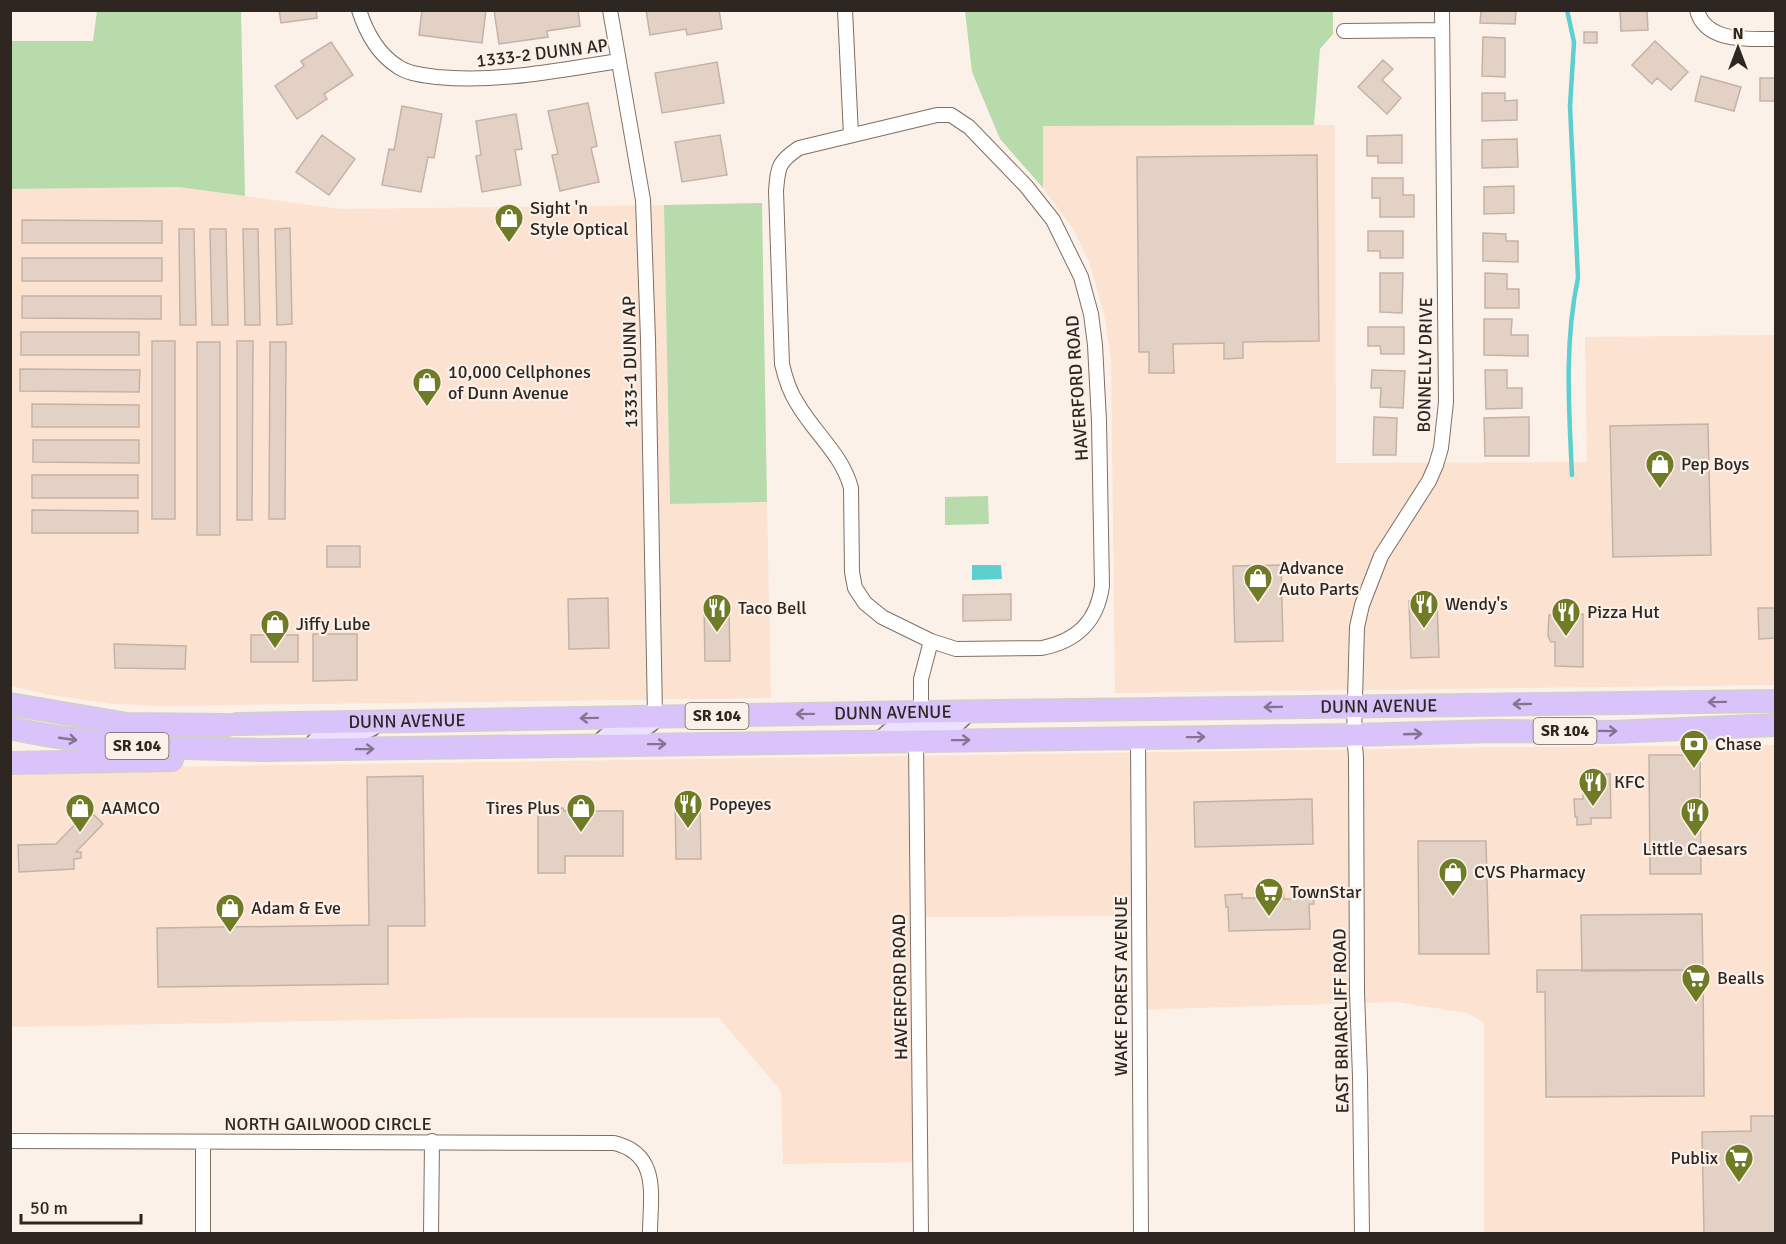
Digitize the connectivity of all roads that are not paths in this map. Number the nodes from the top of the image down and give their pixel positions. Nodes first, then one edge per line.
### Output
1 (359, 10) edge
2 (610, 10) edge
3 (845, 10) edge
4 (1442, 10) edge
5 (1697, 10) edge
6 (1442, 30) junction
7 (1344, 32) dead end
8 (1776, 39) edge
9 (619, 61) junction
10 (851, 135) junction
11 (931, 641) junction
12 (1776, 701) edge
13 (10, 704) edge
14 (1355, 706) junction
15 (968, 711) junction
16 (921, 712) junction
17 (655, 716) junction
18 (380, 721) junction
19 (1776, 725) edge
20 (10, 728) edge
21 (1354, 735) junction
22 (1138, 737) junction
23 (881, 741) junction
24 (916, 741) junction
25 (599, 746) junction
26 (314, 749) junction
27 (264, 750) junction
28 (10, 764) edge
29 (10, 1140) edge
30 (432, 1141) junction
31 (203, 1142) junction
32 (203, 1233) edge
33 (431, 1233) edge
34 (650, 1233) edge
35 (921, 1233) edge
36 (1141, 1233) edge
37 (1362, 1233) edge

1 - 9 street, 1333-2 DUNN AP
2 - 9 street, 1333-1 DUNN AP
3 - 10 street
4 - 6 street, BONNELLY DRIVE
5 - 8 street
6 - 7 street
6 - 14 street, BONNELLY DRIVE
9 - 17 street, 1333-1 DUNN AP
10 - 11 street, HAVERFORD ROAD
10 - 11 street, HAVERFORD ROAD
11 - 16 street
12 -> 14 main road, DUNN AVENUE / SR 104
13 - 18 main road, DUNN AVENUE / SR 104
14 -> 15 main road, DUNN AVENUE / SR 104
14 - 21 street, BONNELLY DRIVE
15 - 16 main road, DUNN AVENUE / SR 104
15 - 24 main road
16 -> 17 main road, DUNN AVENUE / SR 104
16 - 23 main road
17 -> 18 main road, DUNN AVENUE / SR 104
17 - 25 main road
18 - 26 main road
21 -> 19 main road, DUNN AVENUE / SR 104
20 -> 27 main road, DUNN AVENUE / SR 104
22 -> 21 main road, DUNN AVENUE / SR 104
21 - 37 street, EAST BRIARCLIFF ROAD
24 -> 22 main road, DUNN AVENUE / SR 104
22 - 36 street, WAKE FOREST AVENUE
23 - 24 main road, DUNN AVENUE / SR 104
25 -> 23 main road, DUNN AVENUE / SR 104
24 - 35 street, HAVERFORD ROAD
26 -> 25 main road, DUNN AVENUE / SR 104
26 - 27 main road, DUNN AVENUE / SR 104
27 - 28 main road
29 - 31 street, NORTH GAILWOOD CIRCLE
30 - 31 street, NORTH GAILWOOD CIRCLE
30 - 33 street
30 - 34 street, NORTH GAILWOOD CIRCLE
31 - 32 street

